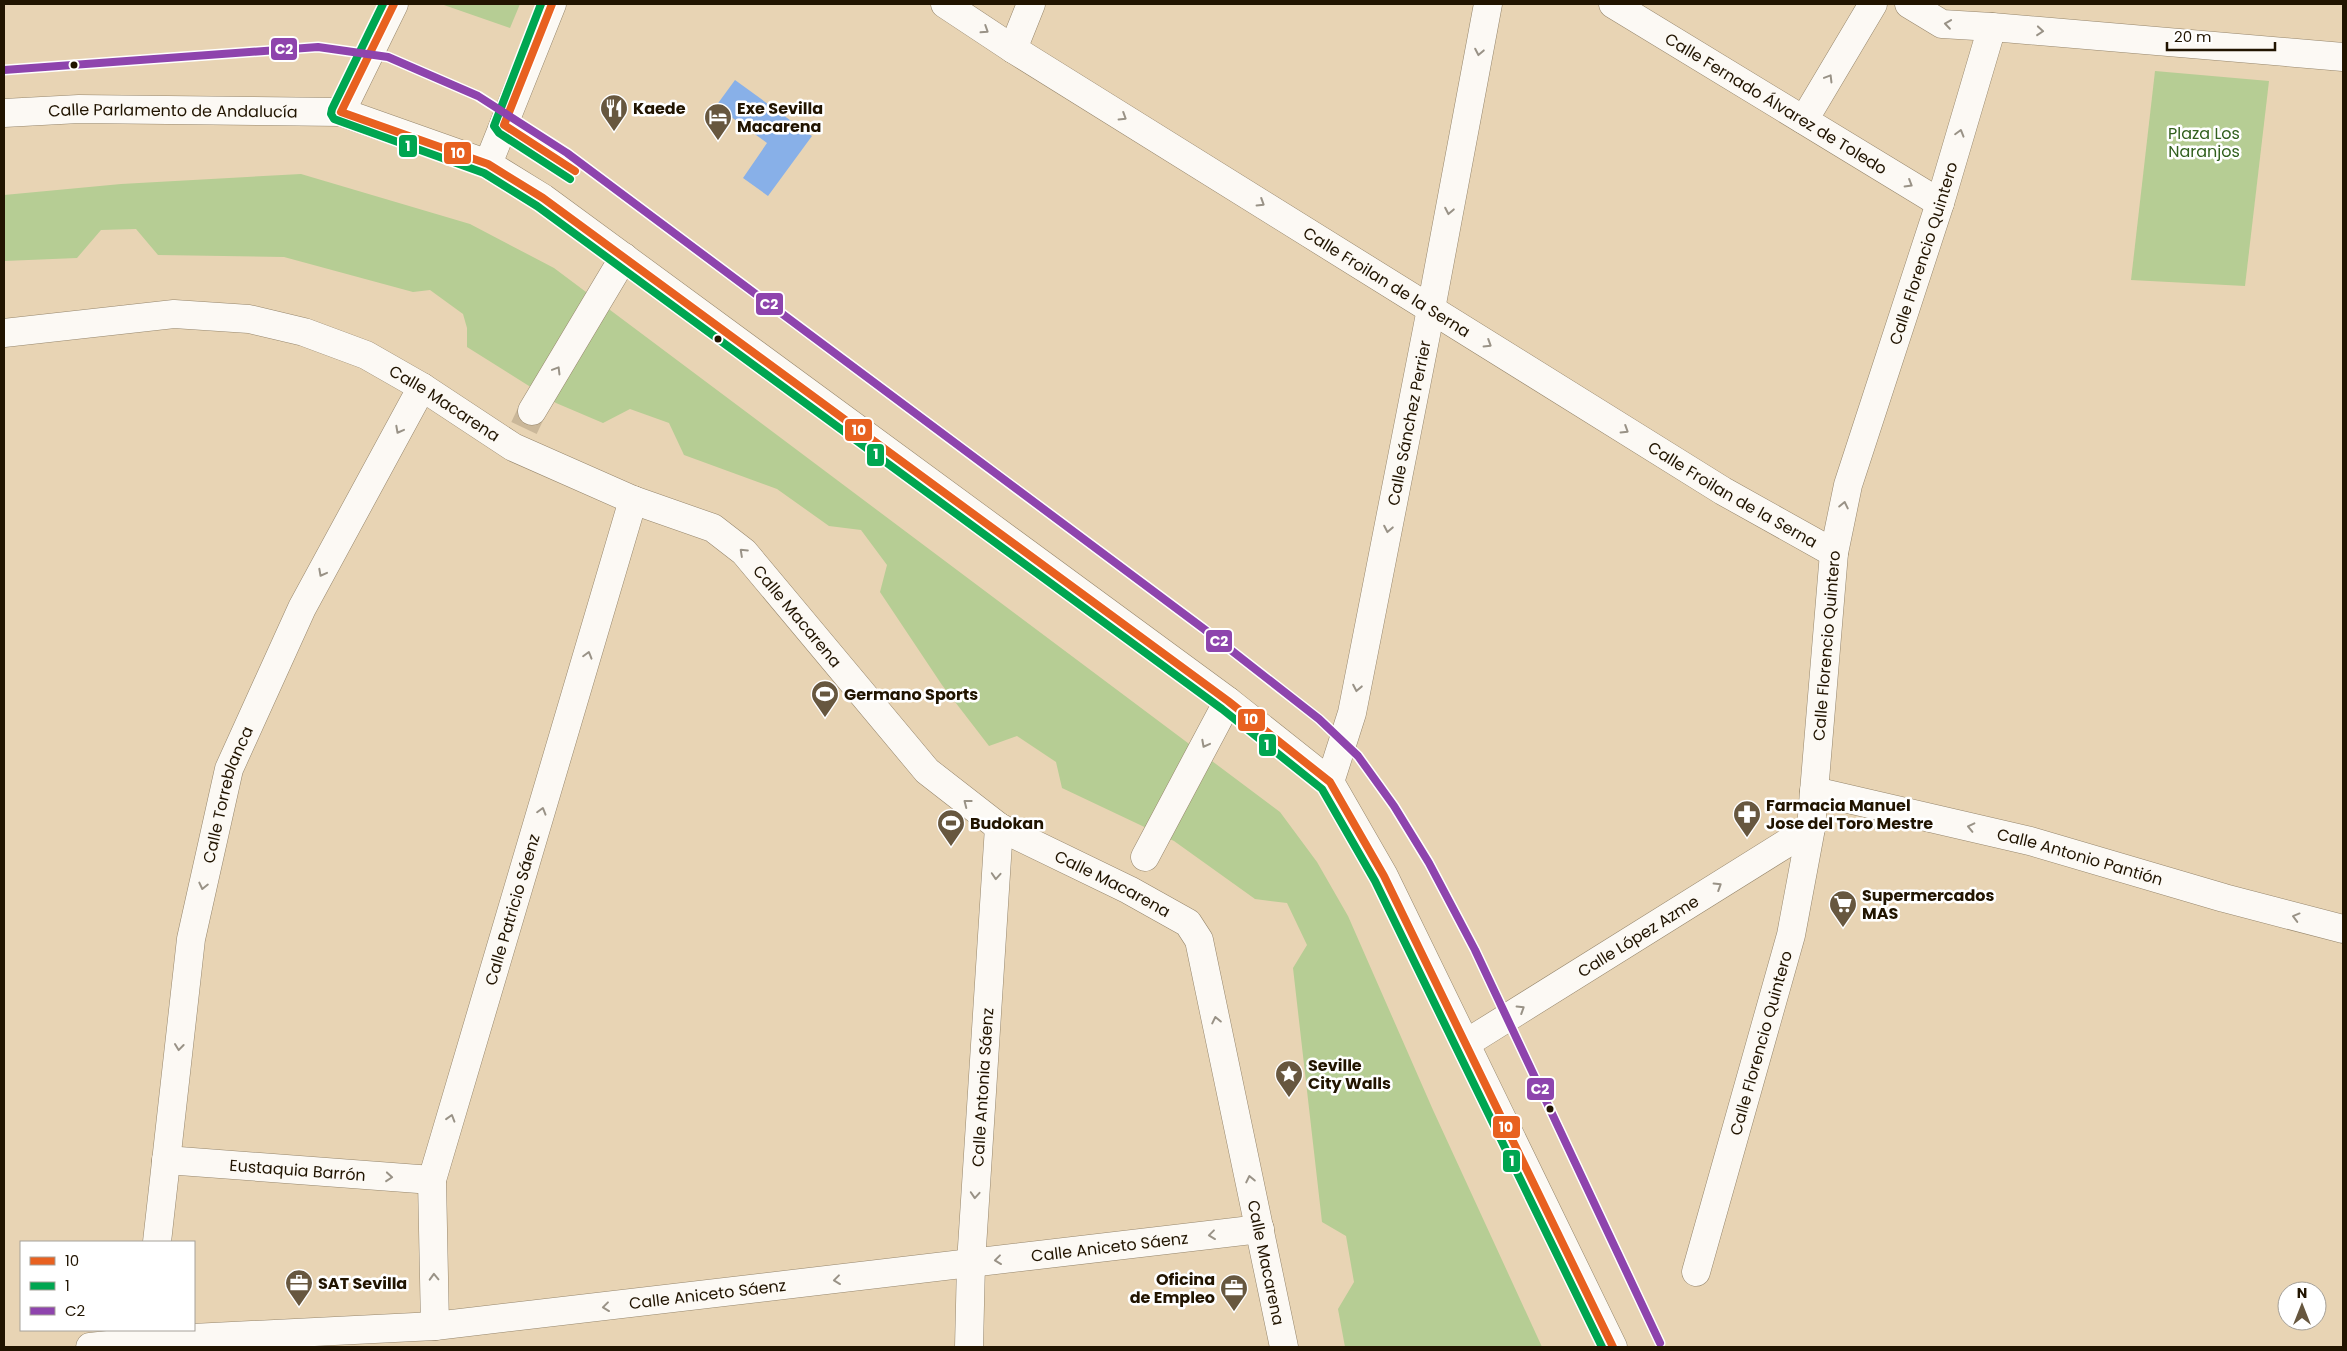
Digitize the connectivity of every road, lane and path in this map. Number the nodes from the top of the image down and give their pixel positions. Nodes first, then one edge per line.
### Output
1 (394, 4) edge
2 (552, 4) edge
3 (944, 4) edge
4 (1031, 4) edge
5 (1488, 4) edge
6 (1873, 4) edge
7 (1909, 4) edge
8 (1618, 5) edge
9 (1992, 27) junction
10 (1014, 49) junction
11 (2343, 57) edge
12 (341, 112) junction
13 (4, 113) edge
14 (1804, 120) junction
15 (488, 164) junction
16 (1940, 203) junction
17 (624, 257) junction
18 (1431, 309) junction
19 (4, 333) edge
20 (422, 387) junction
21 (523, 429) junction
22 (633, 500) junction
23 (1834, 553) junction
24 (1228, 701) junction
25 (1330, 782) junction
26 (1814, 791) junction
27 (999, 828) junction
28 (1811, 828) junction
29 (1129, 890) junction
30 (2343, 929) edge
31 (1465, 1044) junction
32 (166, 1160) junction
33 (432, 1180) junction
34 (1260, 1229) junction
35 (156, 1241) edge
36 (971, 1263) junction
37 (1696, 1272) dead end
38 (435, 1326) junction
39 (149, 1337) edge
40 (90, 1347) edge
41 (969, 1347) edge
42 (1284, 1347) edge
43 (1613, 1347) edge

1 - 12 street
2 - 15 street
3 -> 10 street, Calle Froilan de la Serna
4 - 10 street
5 -> 18 street, Calle Sánchez Perrier
14 -> 6 street
9 -> 7 street
8 - 14 street, Calle Fernado Álvarez de Toledo
9 -> 11 street
16 -> 9 street, Calle Florencio Quintero
10 -> 18 street, Calle Froilan de la Serna
12 - 13 street, Calle Parlamento de Andalucía
12 - 15 street, Calle Parlamento de Andalucía
14 -> 16 street, Calle Fernado Álvarez de Toledo
15 - 17 street, Calle Parlamento de Andalucía
23 -> 16 street, Calle Florencio Quintero
21 -> 17 street
17 - 24 street, Calle Parlamento de Andalucía
18 -> 23 street, Calle Froilan de la Serna
18 -> 25 street, Calle Sánchez Perrier
19 - 20 street, Calle Macarena
20 - 21 street, Calle Macarena
20 -> 32 street, Calle Torreblanca
21 - 22 street, Calle Macarena
27 -> 22 street, Calle Macarena
33 -> 22 street, Calle Patricio Sáenz
23 - 26 street, Calle Florencio Quintero
24 - 25 street, Calle Parlamento de Andalucía
24 -> 29 street
25 - 31 street
26 - 28 street, Calle Florencio Quintero
30 -> 26 street, Calle Antonio Pantión
27 - 29 street, Calle Macarena
27 -> 36 street, Calle Antonia Sáenz
31 -> 28 street, Calle López Azme
28 - 37 street, Calle Florencio Quintero
34 -> 29 street, Calle Macarena
31 - 43 street
32 -> 33 street, Eustaquia Barrón
32 - 35 street, Calle Torreblanca
38 -> 33 street, Calle Patricio Sáenz
34 -> 36 street, Calle Aniceto Sáenz
34 - 42 street, Calle Macarena
36 -> 38 street, Calle Aniceto Sáenz
36 - 41 street, Calle Antonia Sáenz
38 - 39 street, Calle Aniceto Sáenz
39 - 40 street, Calle Aniceto Sáenz

